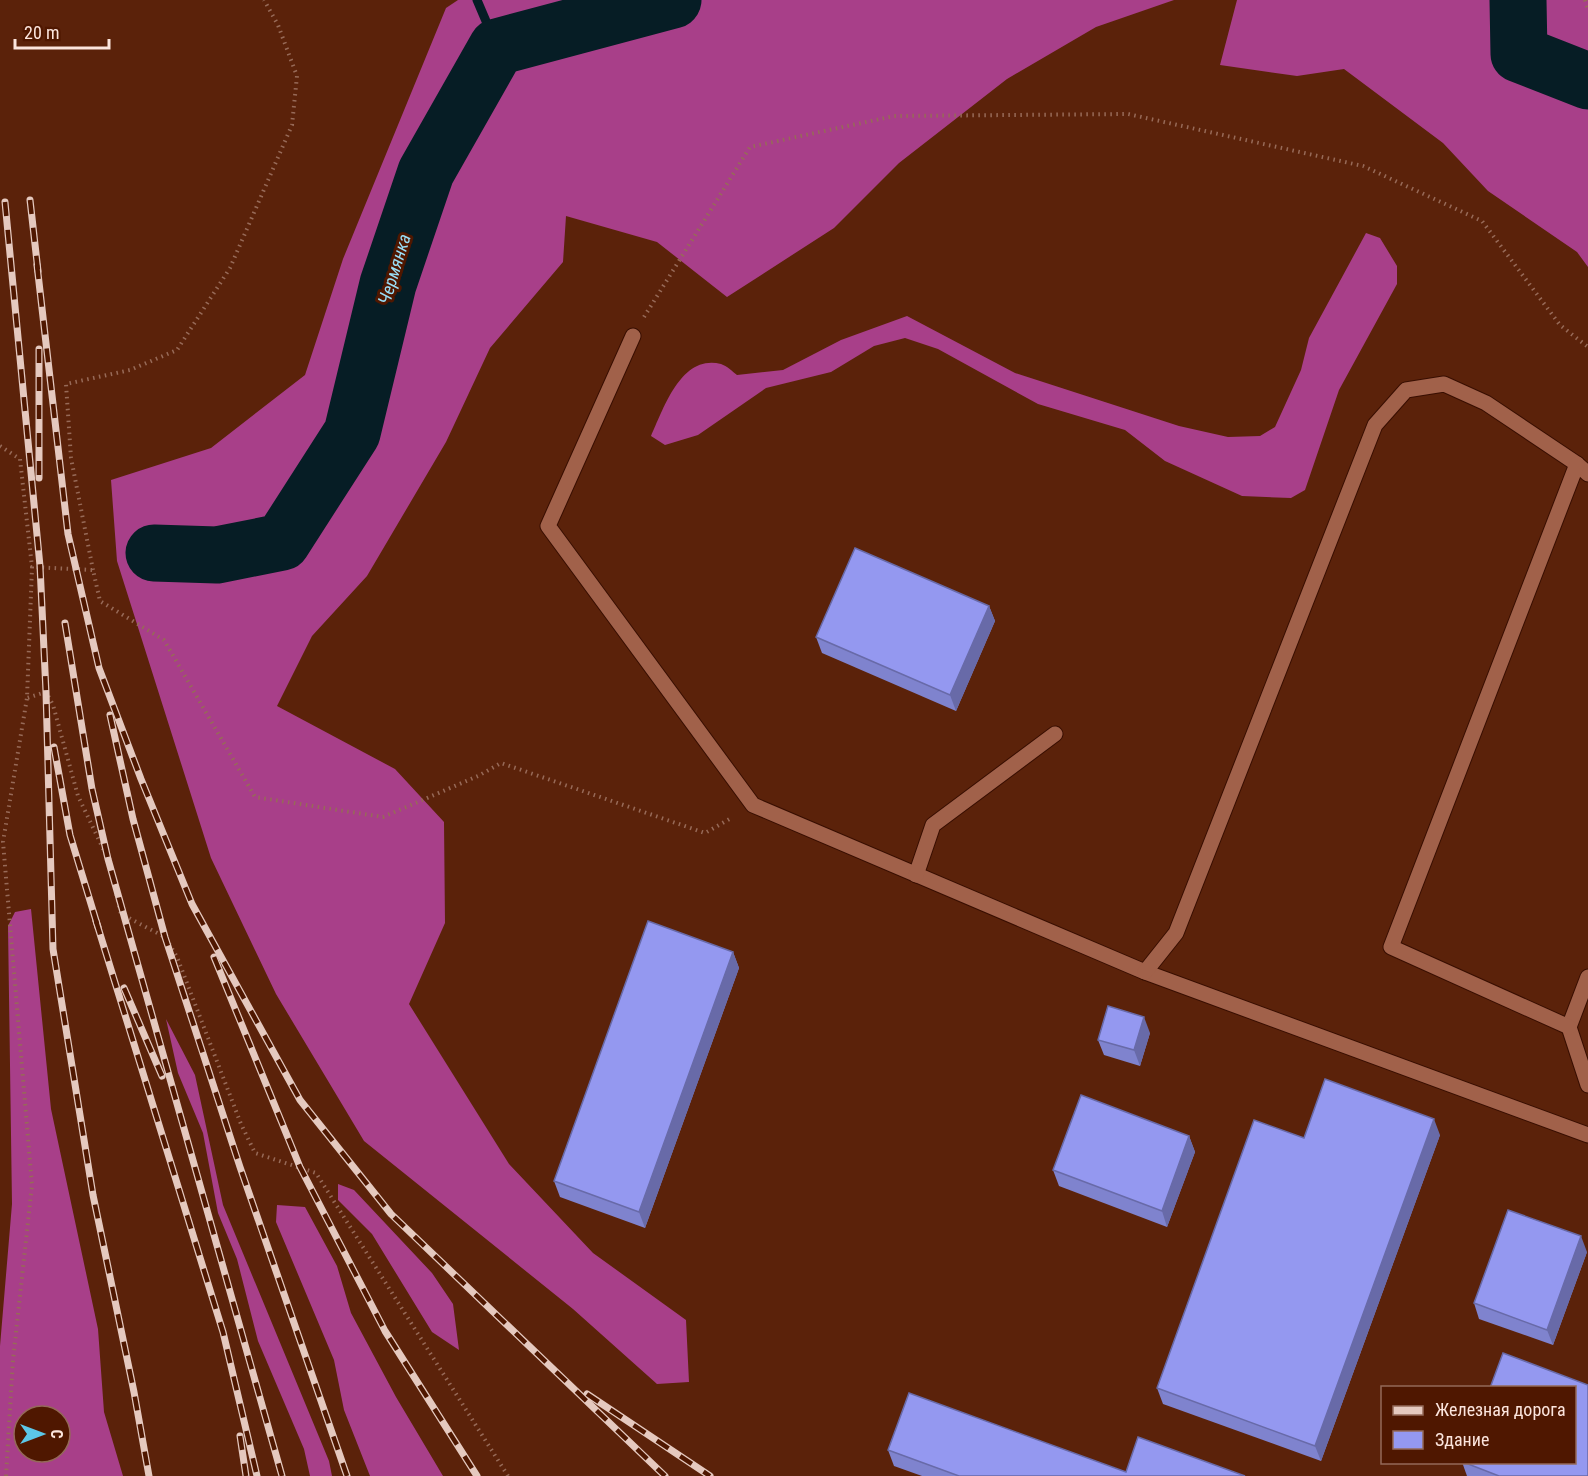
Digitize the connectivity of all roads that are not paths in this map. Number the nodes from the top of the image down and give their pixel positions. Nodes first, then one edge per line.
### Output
1 (633, 336) road end
2 (1583, 469) edge
3 (1055, 734) dead end
4 (916, 875) junction
5 (1145, 972) junction
6 (1588, 977) edge
7 (1569, 1027) junction
8 (1588, 1085) edge
9 (1588, 1135) edge

1 - 4 lane
2 - 5 lane
2 - 7 lane
3 - 4 lane
4 - 5 lane
5 - 9 lane
6 - 7 lane
7 - 8 lane

